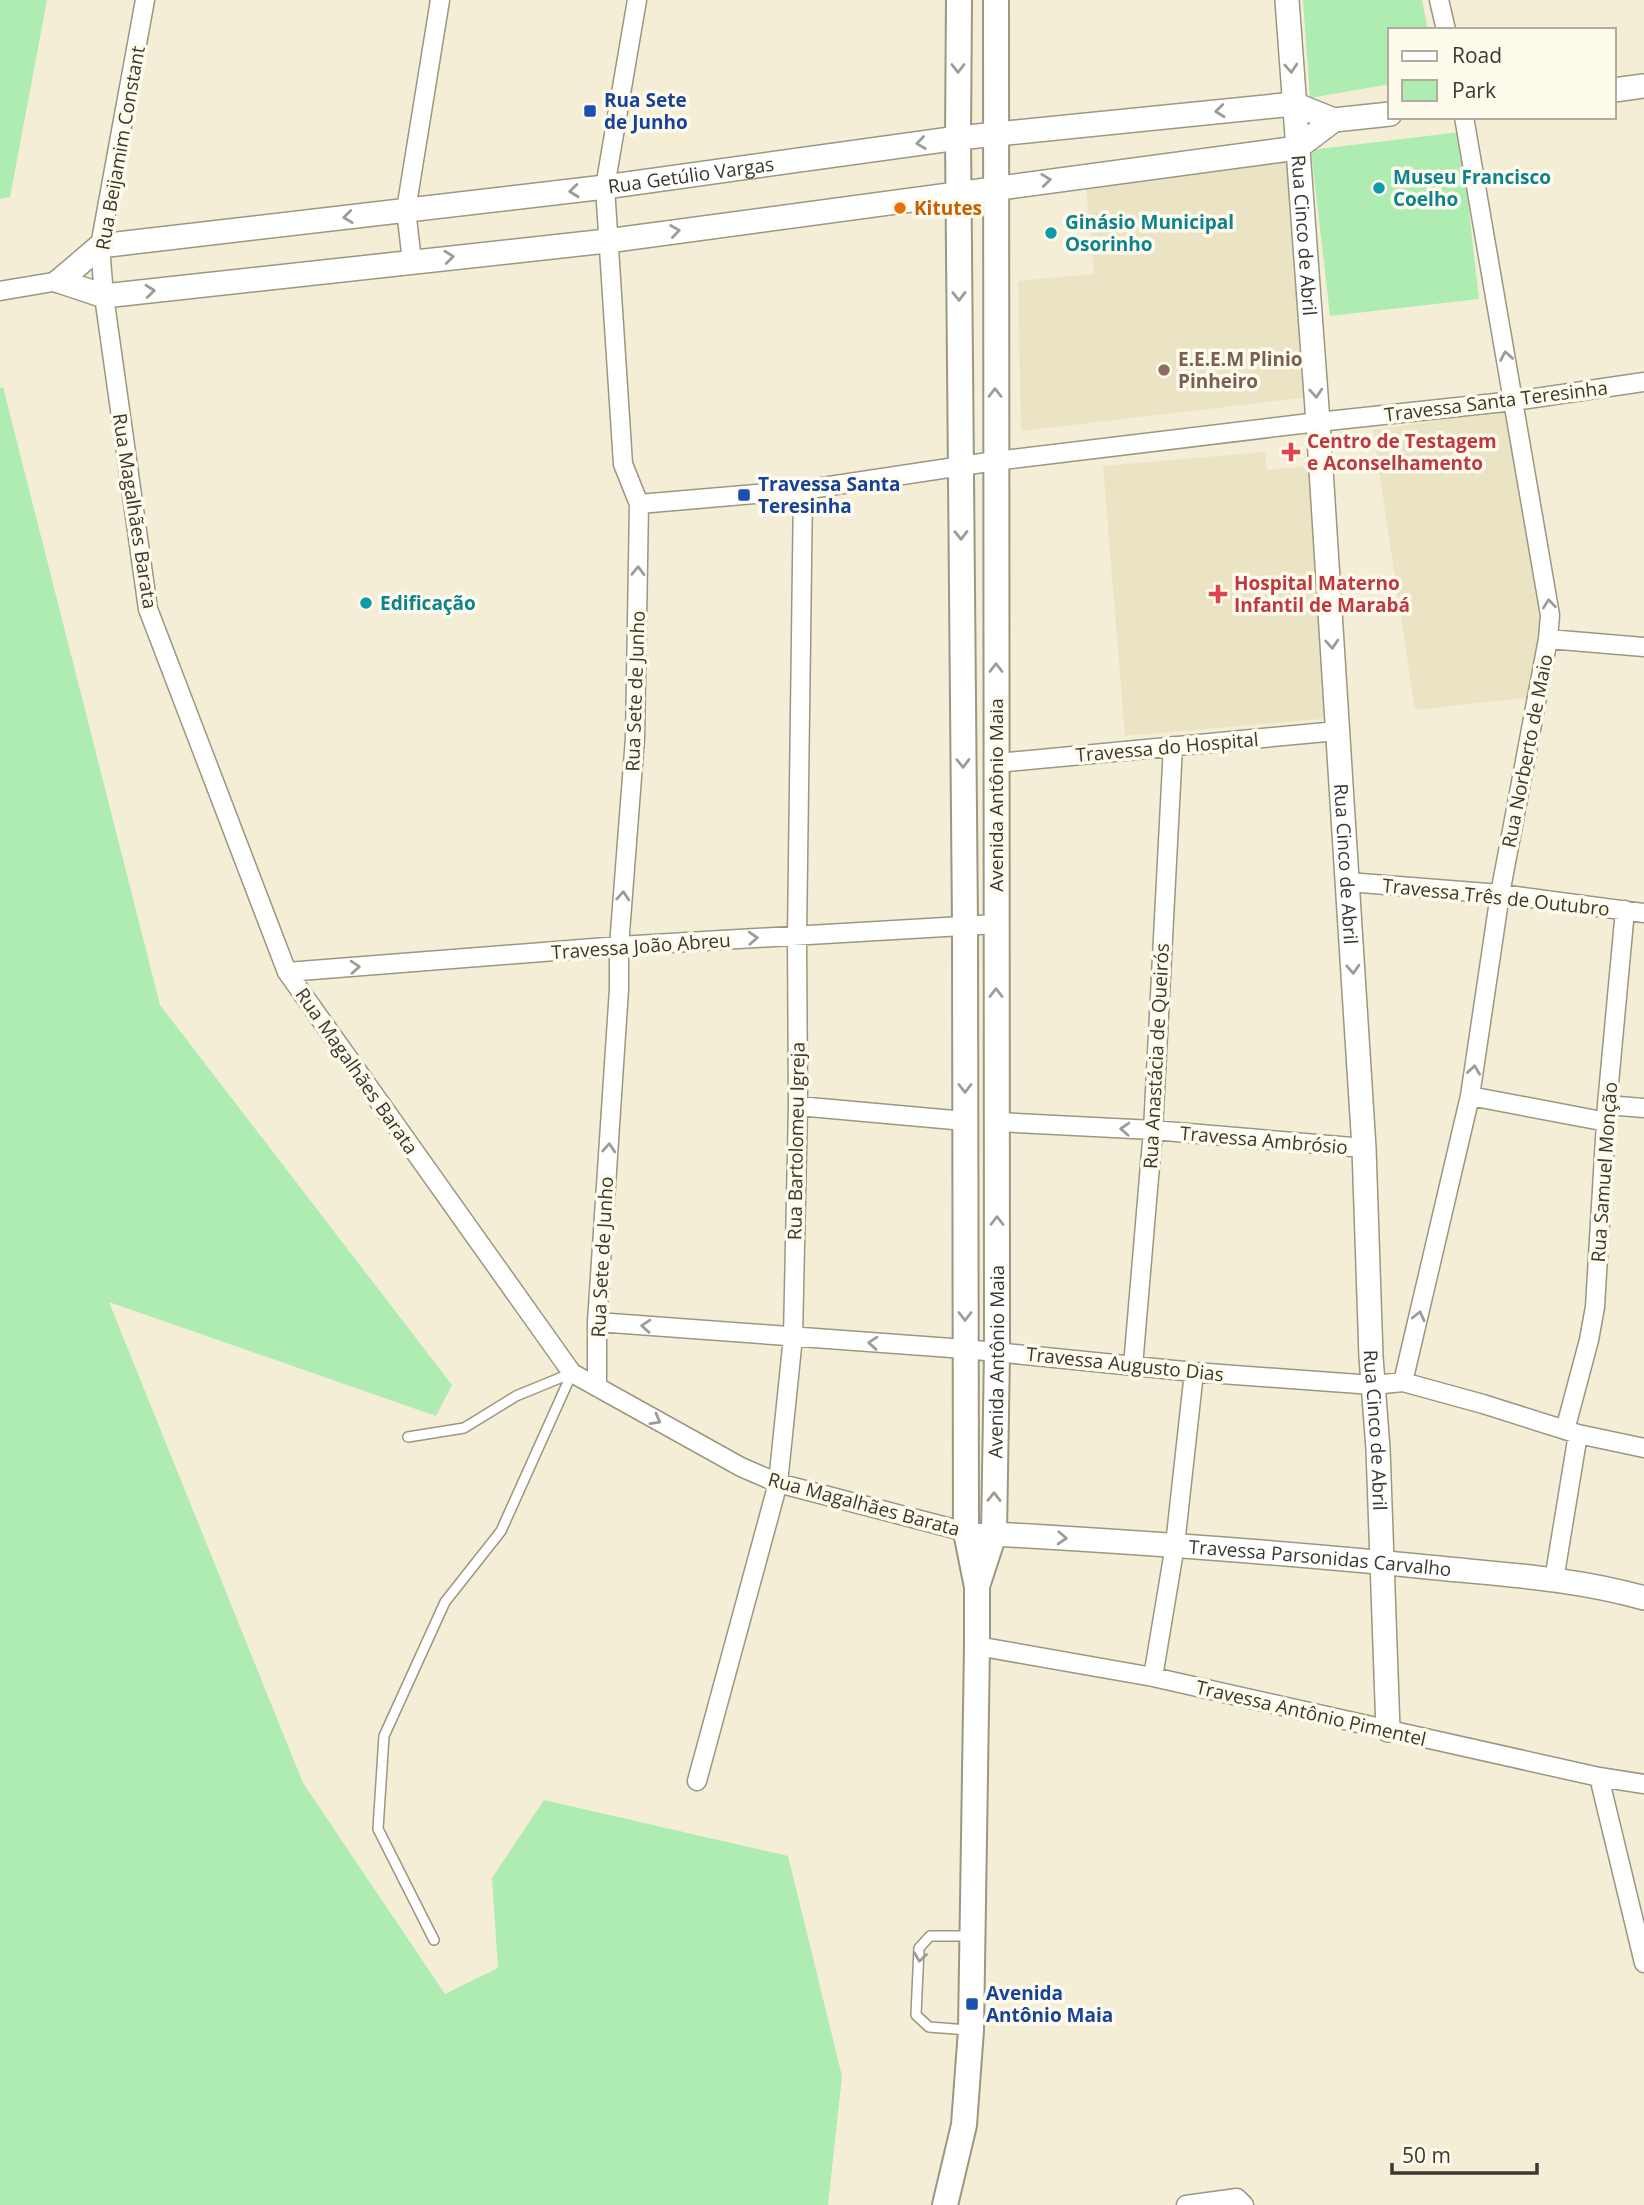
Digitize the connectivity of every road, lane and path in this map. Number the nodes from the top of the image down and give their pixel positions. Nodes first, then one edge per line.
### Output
1 (145, 0) edge
2 (440, 0) edge
3 (637, 0) edge
4 (959, 0) edge
5 (996, 0) edge
6 (1287, 0) edge
7 (1439, 0) edge
8 (1446, 28) edge
9 (1644, 86) edge
10 (1616, 90) edge
11 (1294, 104) junction
12 (1388, 114) edge
13 (1464, 119) edge
14 (1334, 120) junction
15 (996, 134) junction
16 (958, 138) junction
17 (1297, 148) junction
18 (605, 187) junction
19 (996, 187) junction
20 (958, 192) junction
21 (406, 210) junction
22 (607, 241) junction
23 (100, 246) junction
24 (412, 261) junction
25 (60, 281) junction
26 (0, 291) edge
27 (104, 296) junction
28 (1644, 382) edge
29 (1514, 401) junction
30 (1318, 422) junction
31 (995, 461) junction
32 (961, 467) junction
33 (803, 490) junction
34 (639, 504) junction
35 (1548, 639) junction
36 (1644, 647) edge
37 (1337, 731) junction
38 (1173, 746) junction
39 (997, 763) junction
40 (1348, 882) junction
41 (1500, 894) junction
42 (1625, 910) junction
43 (1644, 913) edge
44 (996, 925) junction
45 (965, 926) junction
46 (797, 936) junction
47 (619, 946) junction
48 (287, 972) junction
49 (1470, 1096) junction
50 (798, 1105) junction
51 (1644, 1108) edge
52 (1607, 1113) junction
53 (965, 1121) junction
54 (997, 1122) junction
55 (1153, 1130) junction
56 (1364, 1149) junction
57 (597, 1322) junction
58 (793, 1337) junction
59 (965, 1349) junction
60 (997, 1352) junction
61 (1133, 1366) junction
62 (1194, 1372) junction
63 (572, 1373) junction
64 (1403, 1382) junction
65 (1373, 1385) junction
66 (597, 1387) junction
67 (1571, 1432) junction
68 (408, 1437) dead end
69 (1644, 1448) edge
70 (778, 1483) junction
71 (966, 1532) junction
72 (994, 1534) junction
73 (1175, 1545) junction
74 (1383, 1563) junction
75 (1554, 1580) junction
76 (977, 1587) junction
77 (1644, 1598) edge
78 (977, 1646) junction
79 (1153, 1677) junction
80 (1388, 1730) junction
81 (1599, 1777) junction
82 (697, 1781) dead end
83 (1644, 1784) edge
84 (973, 1936) junction
85 (434, 1940) dead end
86 (1644, 1963) edge
87 (971, 2030) junction
88 (944, 2205) edge
89 (1186, 2205) edge
90 (1244, 2205) edge

1 - 23 street, Rua Beijamim Constant
2 - 21 street
3 - 18 street, Rua Sete de Junho
4 -> 16 main road, Avenida Antônio Maia
5 - 15 main road, Avenida Antônio Maia
6 -> 11 street, Rua Cinco de Abril
7 - 8 street
9 - 10 street
11 - 14 street, Rua Getúlio Vargas
11 -> 15 street, Rua Getúlio Vargas
11 - 17 street, Rua Cinco de Abril
12 - 14 street, Rua Getúlio Vargas
29 -> 13 street, Rua Norberto de Maio
14 - 17 street
15 - 16 street, Rua Getúlio Vargas
15 - 19 main road, Avenida Antônio Maia
16 -> 18 street, Rua Getúlio Vargas
16 - 20 main road, Avenida Antônio Maia
19 -> 17 street
17 -> 30 street, Rua Cinco de Abril
18 -> 21 street, Rua Getúlio Vargas
18 - 22 street, Rua Sete de Junho
19 - 20 street
31 -> 19 main road, Avenida Antônio Maia
22 -> 20 street
20 -> 32 main road, Avenida Antônio Maia
21 -> 23 street, Rua Getúlio Vargas
21 - 24 street
24 -> 22 street
22 - 34 street, Rua Sete de Junho
23 - 25 street
23 - 27 street, Rua Beijamim Constant
27 -> 24 street
25 - 26 street
25 - 27 street
27 - 48 street, Rua Magalhães Barata
28 - 29 street, Travessa Santa Teresinha
29 - 30 street, Travessa Santa Teresinha
35 -> 29 street, Rua Norberto de Maio
30 - 31 street, Travessa Santa Teresinha
30 -> 37 street, Rua Cinco de Abril
31 - 32 street, Travessa Santa Teresinha
39 -> 31 main road, Avenida Antônio Maia
32 - 33 street, Travessa Santa Teresinha
32 -> 45 main road, Avenida Antônio Maia
33 - 34 street, Travessa Santa Teresinha
33 - 46 street, Rua Bartolomeu Igreja
47 -> 34 street, Rua Sete de Junho
35 - 36 street
35 - 41 street, Rua Norberto de Maio
37 - 38 street, Travessa do Hospital
37 - 40 street, Rua Cinco de Abril
38 - 39 street, Travessa do Hospital
38 - 55 street, Rua Anastácia de Queirós
39 - 44 main road, Avenida Antônio Maia
40 - 41 street, Travessa Três de Outubro
40 -> 56 street, Rua Cinco de Abril
41 - 42 street, Travessa Três de Outubro
49 -> 41 street, Rua Norberto de Maio
42 - 43 street, Travessa Três de Outubro
42 - 52 street, Rua Samuel Monção
44 - 45 street, Travessa João Abreu
54 -> 44 main road, Avenida Antônio Maia
45 - 46 street, Travessa João Abreu
45 -> 53 main road, Avenida Antônio Maia
47 -> 46 street, Travessa João Abreu
46 - 50 street, Rua Bartolomeu Igreja
48 -> 47 street, Travessa João Abreu
57 -> 47 street, Rua Sete de Junho
48 - 63 street, Rua Magalhães Barata
49 - 52 street
64 -> 49 street, Rua Norberto de Maio
50 - 53 street
50 - 58 street, Rua Bartolomeu Igreja
51 - 52 street
52 - 67 street, Rua Samuel Monção
53 -> 59 main road, Avenida Antônio Maia
55 -> 54 street, Travessa Ambrósio
60 -> 54 main road, Avenida Antônio Maia
55 - 56 street, Travessa Ambrósio
55 - 61 street, Rua Anastácia de Queirós
56 - 65 street, Rua Cinco de Abril
58 -> 57 street, Travessa Augusto Dias
57 - 66 street, Rua Sete de Junho
59 -> 58 street, Travessa Augusto Dias
58 - 70 street, Rua Bartolomeu Igreja
59 - 60 street, Travessa Augusto Dias
59 - 71 main road, Avenida Antônio Maia
60 - 61 street, Travessa Augusto Dias
72 -> 60 main road, Avenida Antônio Maia
61 - 62 street, Travessa Augusto Dias
62 - 65 street, Travessa Augusto Dias
62 - 73 street
63 - 66 street, Rua Magalhães Barata
63 - 68 lane
63 - 85 lane
64 - 65 street, Travessa Augusto Dias
64 - 67 street, Travessa Augusto Dias
65 - 74 street, Rua Cinco de Abril
66 -> 70 street, Rua Magalhães Barata
67 - 69 street, Travessa Augusto Dias
67 - 75 street, Rua Samuel Monção
70 - 71 street, Rua Magalhães Barata
70 - 82 street, Rua Bartolomeu Igreja
71 - 72 street, Rua Magalhães Barata
71 - 76 main road, Avenida Antônio Maia
72 -> 73 street, Travessa Parsonidas Carvalho
72 - 76 main road, Avenida Antônio Maia
73 - 74 street, Travessa Parsonidas Carvalho
73 - 79 street
74 - 75 street, Travessa Parsonidas Carvalho
74 - 80 street, Rua Cinco de Abril
75 - 77 street, Travessa Parsonidas Carvalho
76 - 78 main road, Avenida Antônio Maia
78 - 79 street, Travessa Antônio Pimentel
78 - 84 main road, Avenida Antônio Maia
79 - 80 street, Travessa Antônio Pimentel
80 - 81 street, Travessa Antônio Pimentel
81 - 83 street, Travessa Antônio Pimentel
81 - 86 street
84 - 87 main road, Avenida Antônio Maia
84 -> 87 lane
87 - 88 main road, Avenida Antônio Maia
89 - 90 street

